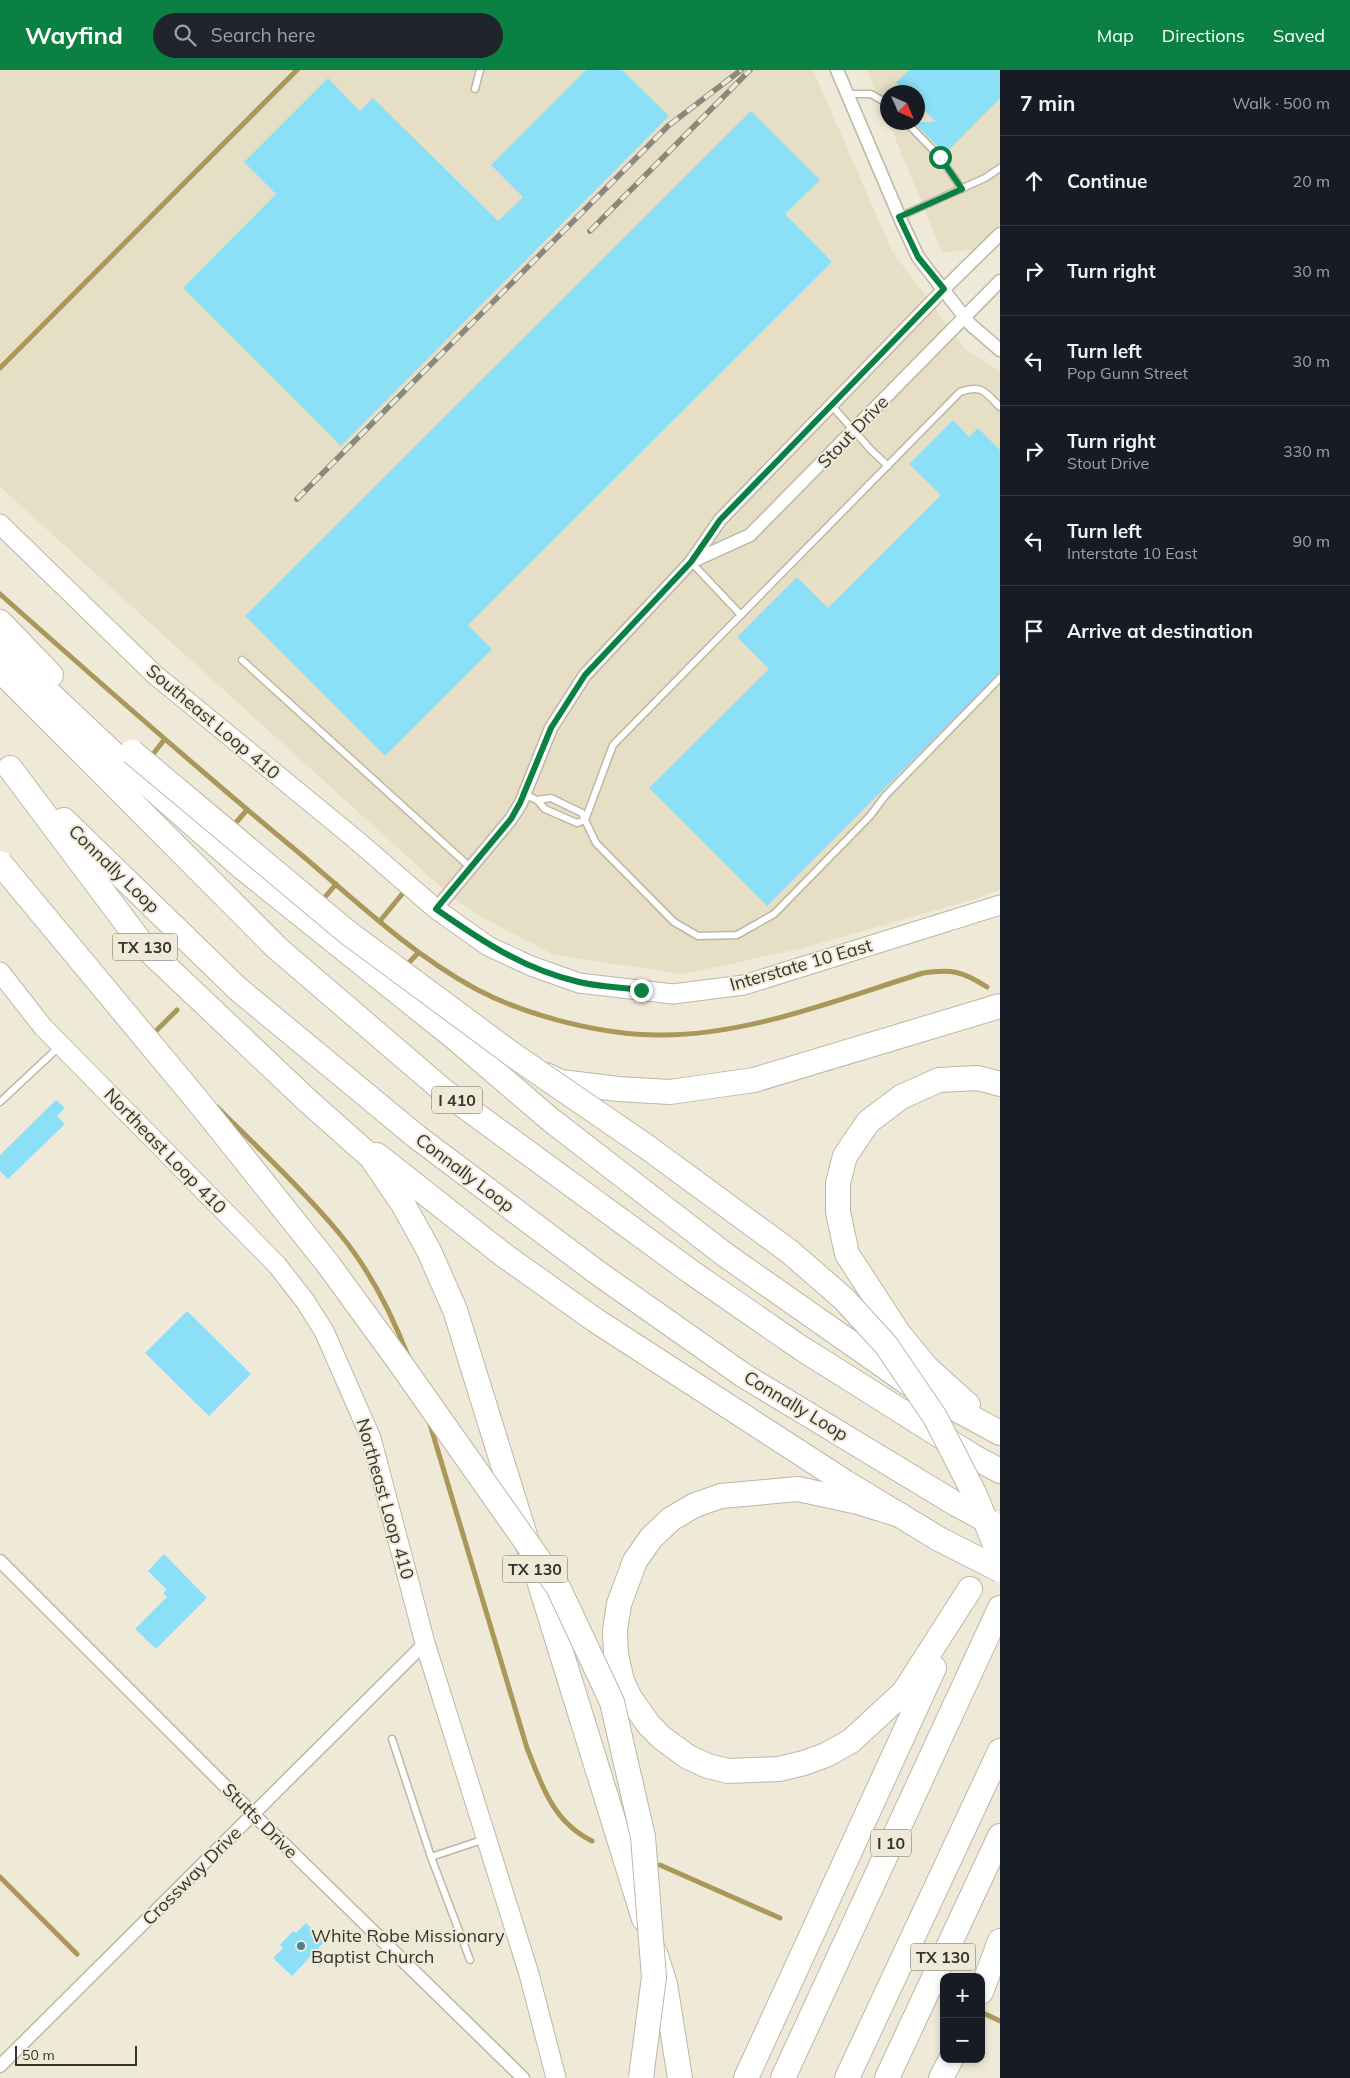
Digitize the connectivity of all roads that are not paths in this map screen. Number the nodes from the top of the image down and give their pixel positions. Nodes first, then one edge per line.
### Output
1 (480, 70) edge
2 (836, 70) edge
3 (475, 88) dead end
4 (847, 94) junction
5 (880, 99) edge
6 (914, 130) edge
7 (1000, 168) edge
8 (962, 189) junction
9 (899, 217) junction
10 (1000, 234) edge
11 (1000, 281) edge
12 (944, 289) junction
13 (964, 316) junction
14 (1000, 350) edge
15 (832, 406) junction
16 (1000, 406) edge
17 (854, 431) junction
18 (888, 466) junction
19 (0, 524) edge
20 (691, 562) junction
21 (741, 615) junction
22 (0, 622) edge
23 (0, 647) edge
24 (242, 660) dead end
25 (0, 670) edge
26 (1000, 678) edge
27 (5, 763) edge
28 (524, 794) junction
29 (537, 800) junction
30 (585, 820) junction
31 (0, 862) edge
32 (471, 868) junction
33 (1000, 905) edge
34 (436, 909) junction
35 (0, 972) edge
36 (1000, 1006) edge
37 (455, 1038) junction
38 (61, 1045) junction
39 (1000, 1084) edge
40 (0, 1102) edge
41 (309, 1102) junction
42 (998, 1431) edge
43 (1000, 1471) edge
44 (900, 1515) junction
45 (1000, 1526) edge
46 (0, 1562) edge
47 (1000, 1562) edge
48 (1000, 1570) edge
49 (970, 1589) junction
50 (1000, 1608) edge
51 (425, 1642) junction
52 (392, 1739) dead end
53 (1000, 1751) edge
54 (254, 1814) junction
55 (1000, 1836) edge
56 (486, 1839) junction
57 (432, 1857) junction
58 (1000, 1941) edge
59 (470, 1960) dead end
60 (985, 1981) edge
61 (949, 2063) edge
62 (0, 2066) edge
63 (523, 2078) edge
64 (556, 2078) edge
65 (641, 2078) edge
66 (680, 2078) edge
67 (746, 2078) edge
68 (783, 2078) edge
69 (847, 2078) edge
70 (887, 2078) edge
71 (941, 2078) edge

1 - 3 lane
2 - 4 street
4 - 5 lane
4 - 9 street
6 - 8 lane
7 - 8 lane
8 - 9 lane
9 - 12 street
10 - 12 street, Stout Drive
11 - 13 street, Stout Drive
12 - 13 street
12 - 15 street, Stout Drive
13 - 14 street
13 - 17 street, Stout Drive
15 - 17 lane
15 - 20 street, Stout Drive
16 - 18 lane
17 - 18 lane
17 - 20 street, Stout Drive
18 - 21 lane
19 - 34 main road, Southeast Loop 410
20 - 21 lane
20 - 28 street, Stout Drive
21 - 30 lane
22 - 47 highway, bridge
23 - 37 highway
24 - 32 lane
25 - 43 highway, I 410
26 - 30 lane
27 - 41 highway, TX 130
27 - 45 highway, Connally Loop, bridge
28 - 29 lane
28 - 32 street, Stout Drive
29 - 30 lane
29 - 30 lane
31 - 65 highway, bridge
32 - 34 street, Stout Drive
33 - 34 main road, Interstate 10 East
35 - 38 main road, Northeast Loop 410
36 - 37 highway
37 - 42 highway
38 - 40 lane
38 - 51 main road, Northeast Loop 410
39 - 42 highway
41 - 44 highway
41 - 66 highway, TX 130
44 - 48 highway, bridge
44 - 49 highway
45 - 49 highway
46 - 54 street, Stutts Drive
49 - 67 highway
50 - 68 highway, I 10
51 - 54 street, Crossway Drive
51 - 56 main road, Northeast Loop 410
52 - 57 lane
53 - 69 highway
54 - 62 street, Crossway Drive
54 - 63 street, Stutts Drive
55 - 70 highway, TX 130
56 - 57 lane
56 - 64 main road, Northeast Loop 410
57 - 59 lane
58 - 60 highway
61 - 71 highway

